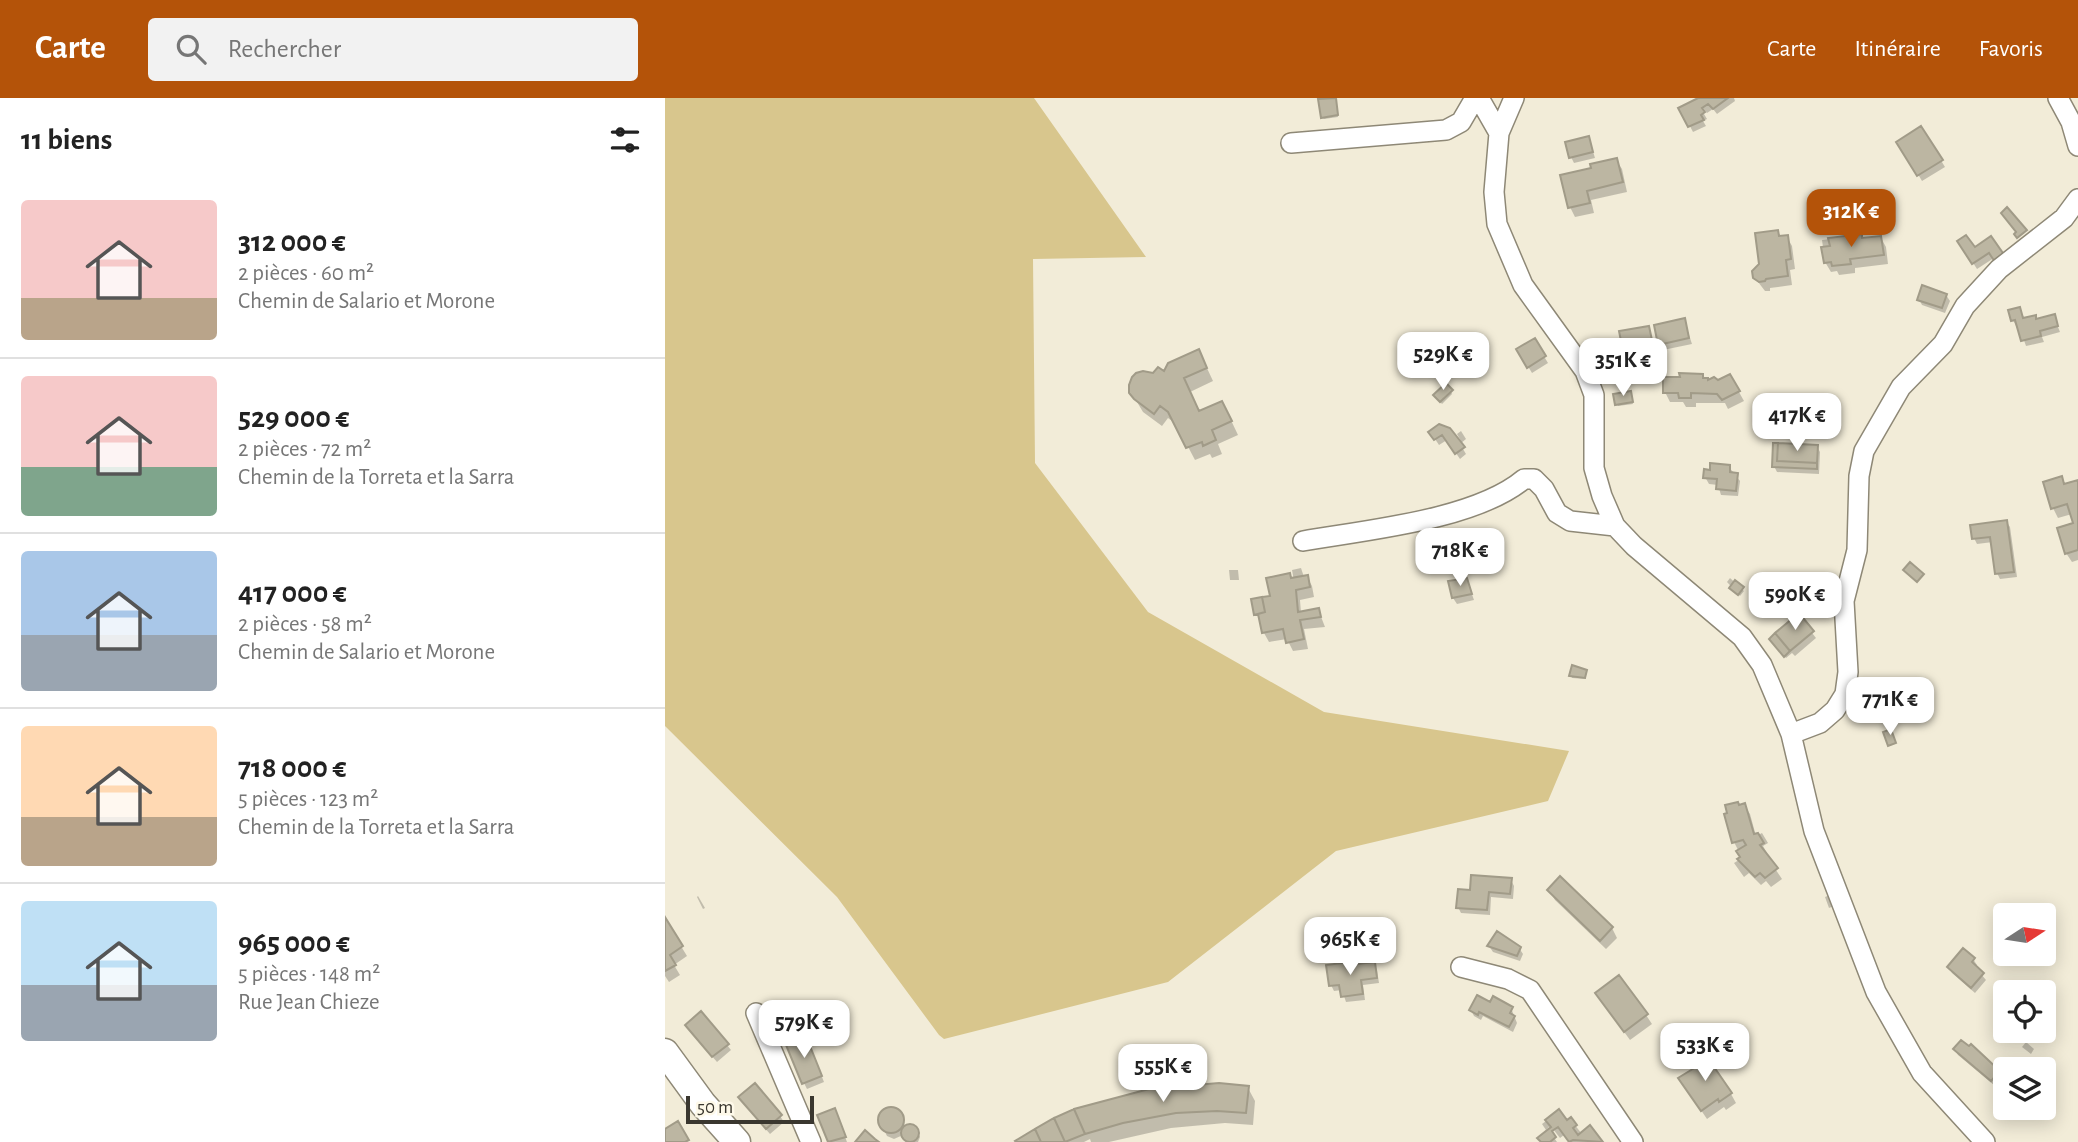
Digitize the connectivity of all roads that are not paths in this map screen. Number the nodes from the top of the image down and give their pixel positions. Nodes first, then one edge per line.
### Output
1 (1477, 98) edge
2 (1514, 98) edge
3 (2058, 98) edge
4 (1499, 133) junction
5 (1291, 143) dead end
6 (2078, 146) edge
7 (2078, 199) edge
8 (1615, 526) junction
9 (1303, 541) dead end
10 (1791, 734) junction
11 (1461, 967) dead end
12 (757, 1013) dead end
13 (665, 1052) edge
14 (737, 1142) edge
15 (811, 1142) edge
16 (1633, 1142) edge
17 (1985, 1142) edge

1 - 4 street
1 - 5 street
2 - 4 street
3 - 6 street
4 - 8 street
7 - 10 street
8 - 9 street
8 - 10 street
10 - 17 street
11 - 16 street
12 - 15 street
13 - 14 main road

